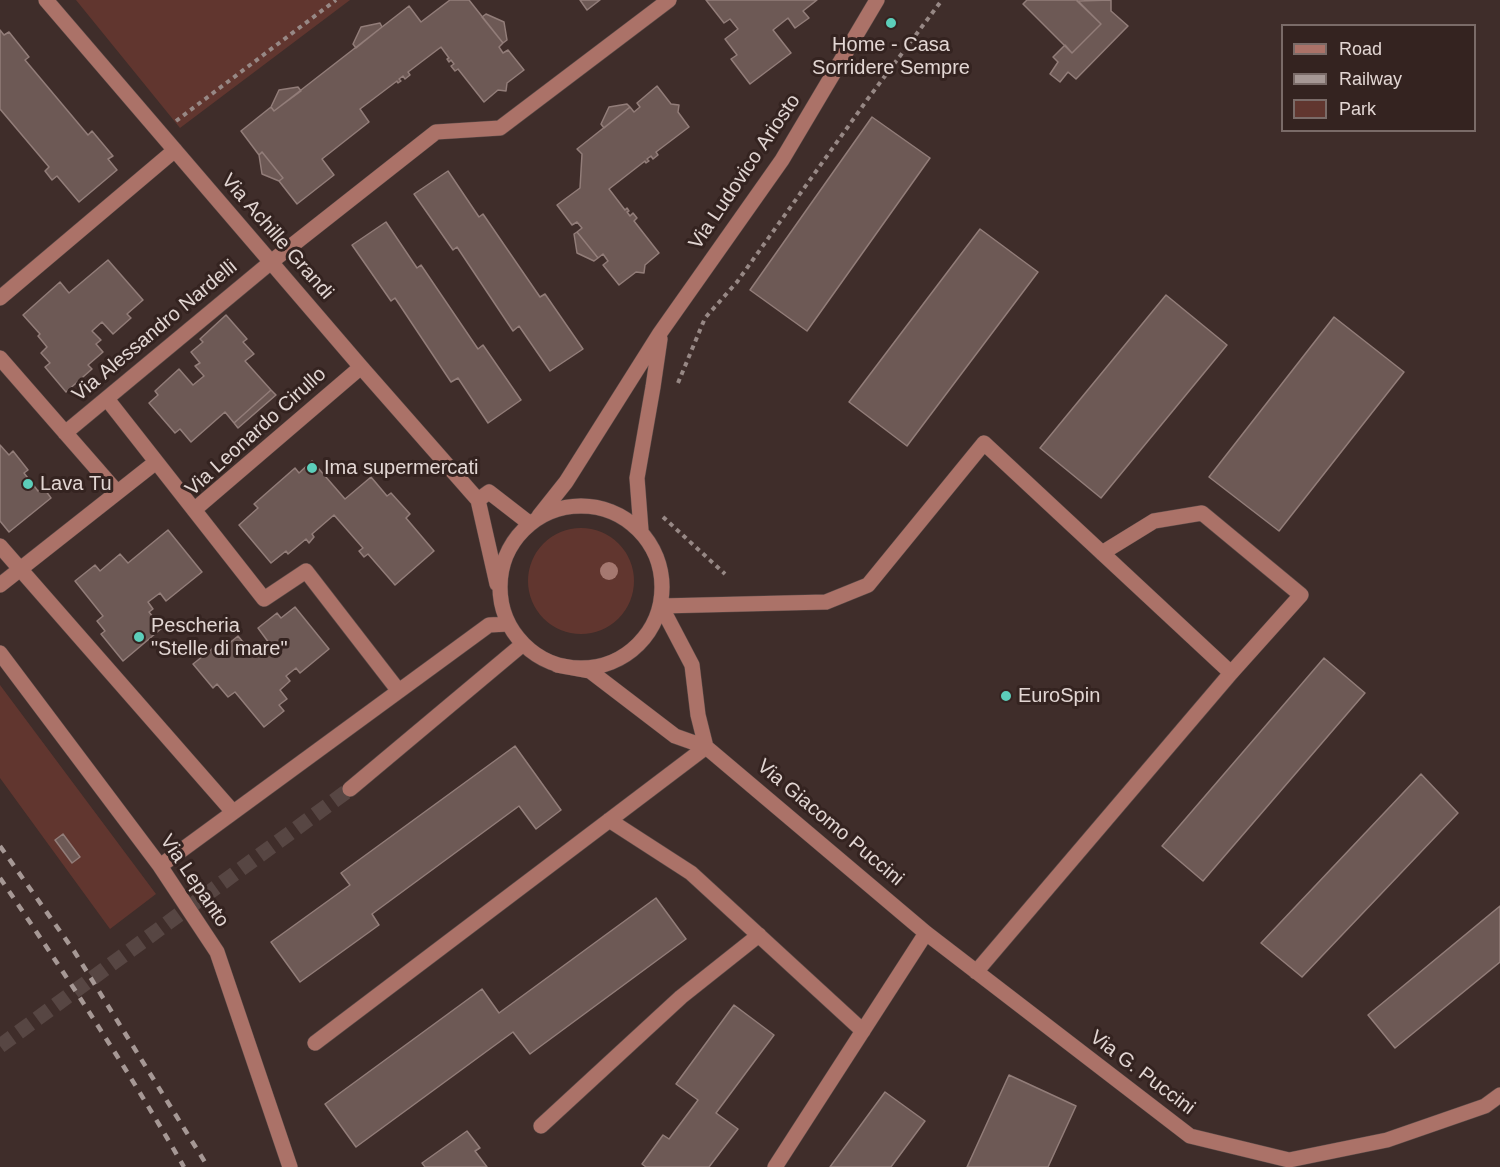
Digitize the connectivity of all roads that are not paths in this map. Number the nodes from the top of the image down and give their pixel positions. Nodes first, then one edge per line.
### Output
1 (46, 0) edge
2 (669, 0) edge
3 (877, 0) edge
4 (174, 150) junction
5 (271, 262) junction
6 (0, 298) edge
7 (660, 333) junction
8 (0, 358) edge
9 (361, 367) junction
10 (107, 399) junction
11 (65, 433) junction
12 (156, 462) junction
13 (117, 492) junction
14 (478, 500) junction
15 (194, 510) junction
16 (534, 520) junction
17 (641, 530) junction
18 (0, 546) edge
19 (1102, 554) junction
20 (19, 570) junction
21 (0, 585) edge
22 (499, 595) junction
23 (661, 606) junction
24 (508, 624) junction
25 (524, 644) junction
26 (0, 653) edge
27 (557, 665) junction
28 (1232, 673) junction
29 (398, 690) junction
30 (706, 747) junction
31 (350, 789) tunnel mouth
32 (233, 812) junction
33 (609, 820) junction
34 (160, 866) junction
35 (926, 933) junction
36 (759, 935) junction
37 (976, 972) junction
38 (863, 1031) junction
39 (315, 1042) dead end
40 (1500, 1095) edge
41 (541, 1126) dead end
42 (290, 1167) edge
43 (775, 1167) edge

1 - 4 street, Via Achille Grandi
2 - 5 street, Via Alessandro Nardelli
3 - 7 street, Via Ludovico Ariosto
4 - 5 street, Via Achille Grandi
4 - 6 street
5 - 9 street, Via Achille Grandi
5 - 10 street, Via Alessandro Nardelli
7 - 16 street, Via Ludovico Ariosto
7 - 17 street
8 - 11 street
9 - 14 street, Via Achille Grandi
9 - 15 street, Via Leonardo Cirullo
10 - 11 street, Via Alessandro Nardelli
10 - 12 street
11 - 13 street
12 - 13 street
12 - 15 street
13 - 20 street
14 - 16 street
14 - 22 street
15 - 29 street, Via Leonardo Cirullo
16 - 17 street
16 - 22 street
17 - 23 street
18 - 20 street
19 - 23 street
19 - 28 street
19 - 28 street
20 - 21 street
20 - 32 street
22 - 24 street
23 - 27 street
23 - 30 street
24 - 25 street
24 - 29 street
25 - 27 street
25 - 31 street
26 - 34 street, Via Lepanto
27 - 30 street, Via Giacomo Puccini
28 - 37 street
29 - 32 street
30 - 33 street
30 - 35 street, Via Giacomo Puccini
32 - 34 street
33 - 36 street
33 - 39 street
34 - 42 street, Via Lepanto
35 - 37 street, Via G. Puccini
35 - 38 street
36 - 38 street
36 - 41 street
37 - 40 street, Via G. Puccini
38 - 43 street

